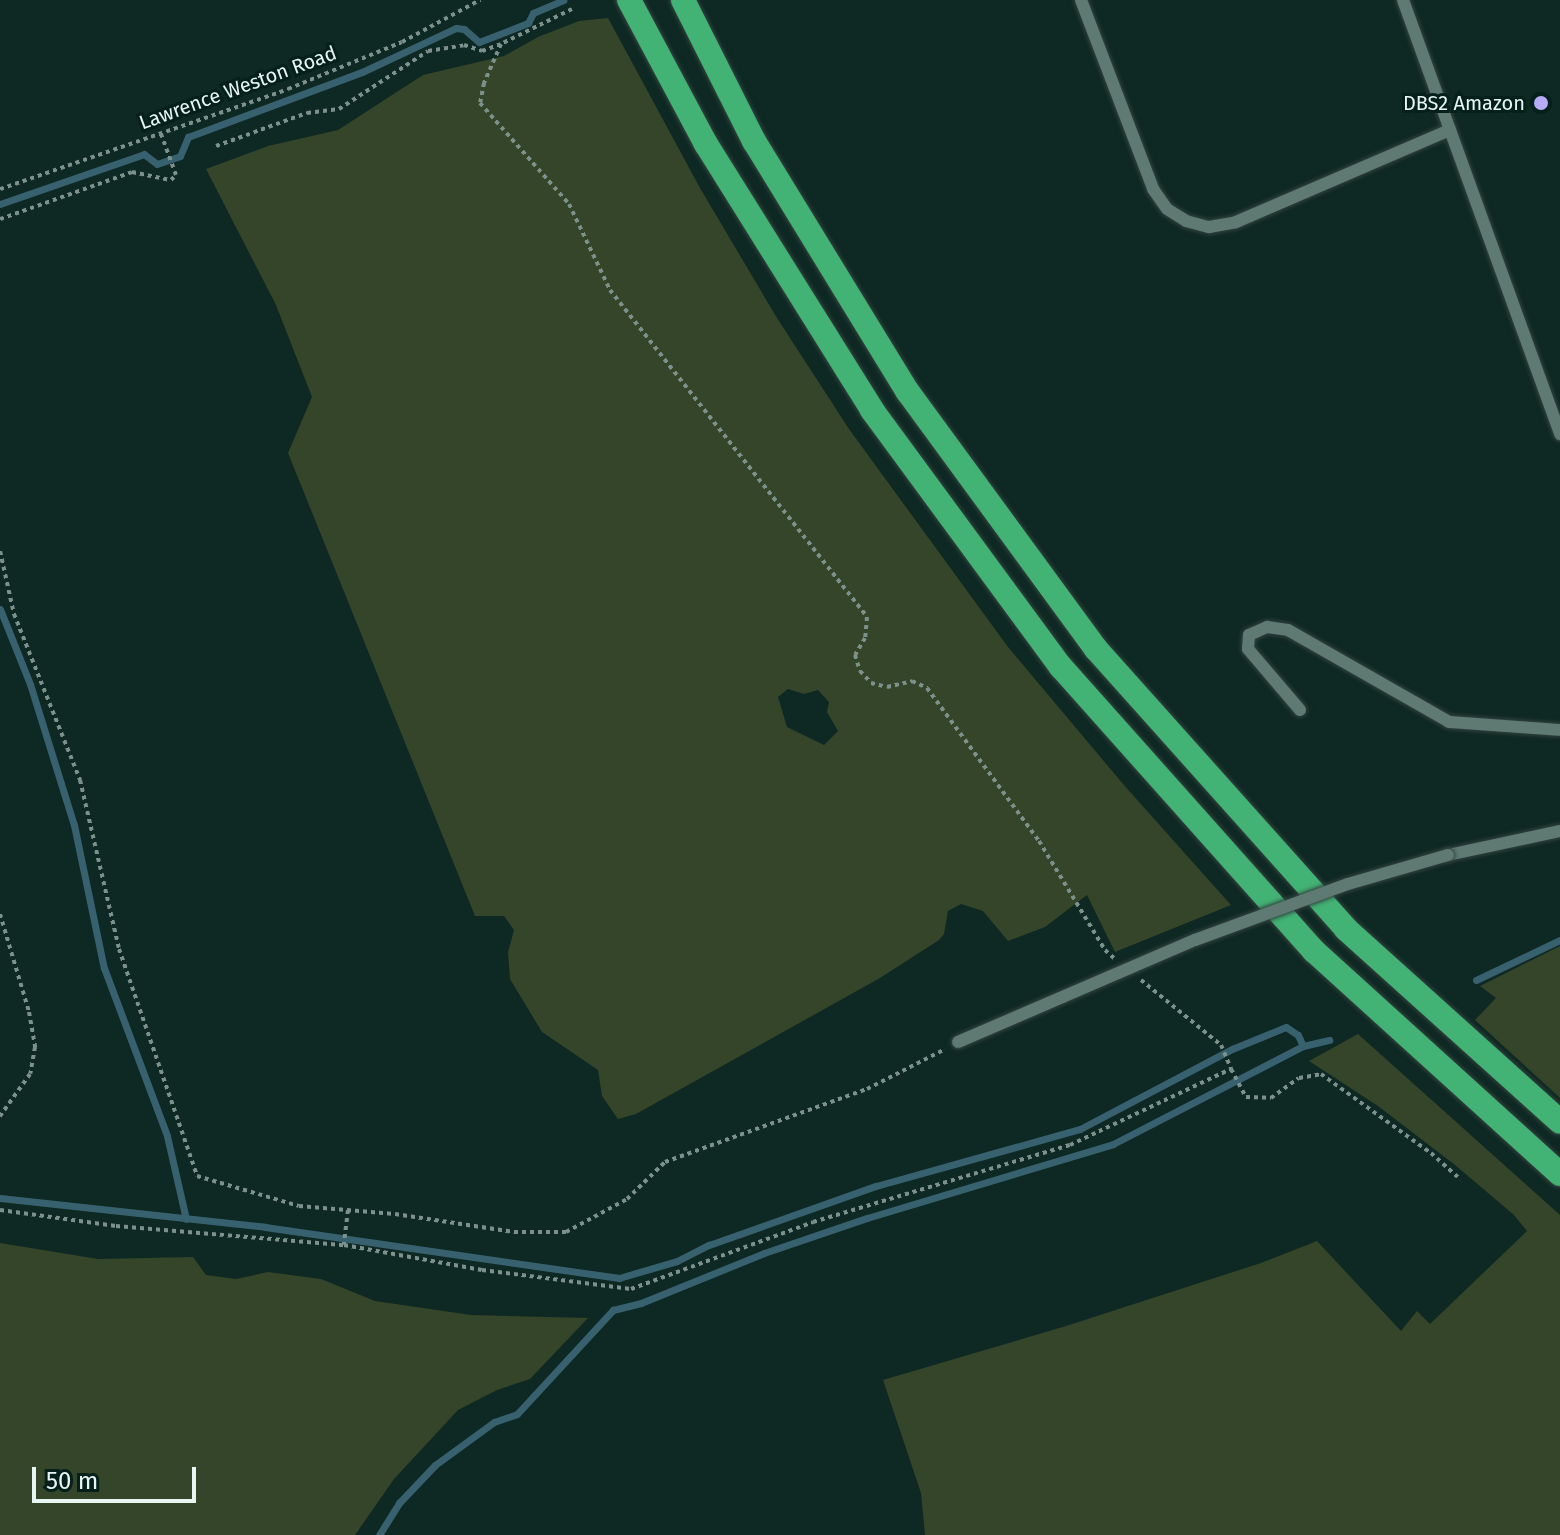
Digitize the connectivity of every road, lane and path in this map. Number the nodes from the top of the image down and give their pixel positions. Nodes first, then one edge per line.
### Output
1 (480, 0) edge
2 (629, 0) edge
3 (683, 0) edge
4 (1081, 0) edge
5 (1403, 0) edge
6 (572, 9) dead end
7 (501, 44) junction
8 (1450, 130) junction
9 (161, 134) junction
10 (216, 146) dead end
11 (0, 189) edge
12 (0, 219) edge
13 (1560, 434) edge
14 (0, 551) edge
15 (1300, 710) dead end
16 (1560, 730) edge
17 (1560, 831) edge
18 (0, 914) edge
19 (1117, 960) dead end
20 (1140, 979) dead end
21 (958, 1042) joint
22 (1231, 1069) junction
23 (0, 1116) edge
24 (1560, 1122) edge
25 (1560, 1174) edge
26 (1461, 1180) dead end
27 (0, 1210) edge
28 (348, 1210) junction
29 (344, 1245) junction

1 - 9 path, Lawrence Weston Road
2 - 25 highway
3 - 24 highway
4 - 8 lane
5 - 8 lane
6 - 7 path
7 - 10 path
7 - 19 path
8 - 13 lane
9 - 11 path, Lawrence Weston Road
9 - 12 path
14 - 28 path
15 - 16 lane
17 - 21 lane, bridge
18 - 23 path
20 - 22 path
21 - 28 path
22 - 26 path
22 - 29 path
27 - 29 path
28 - 29 path

